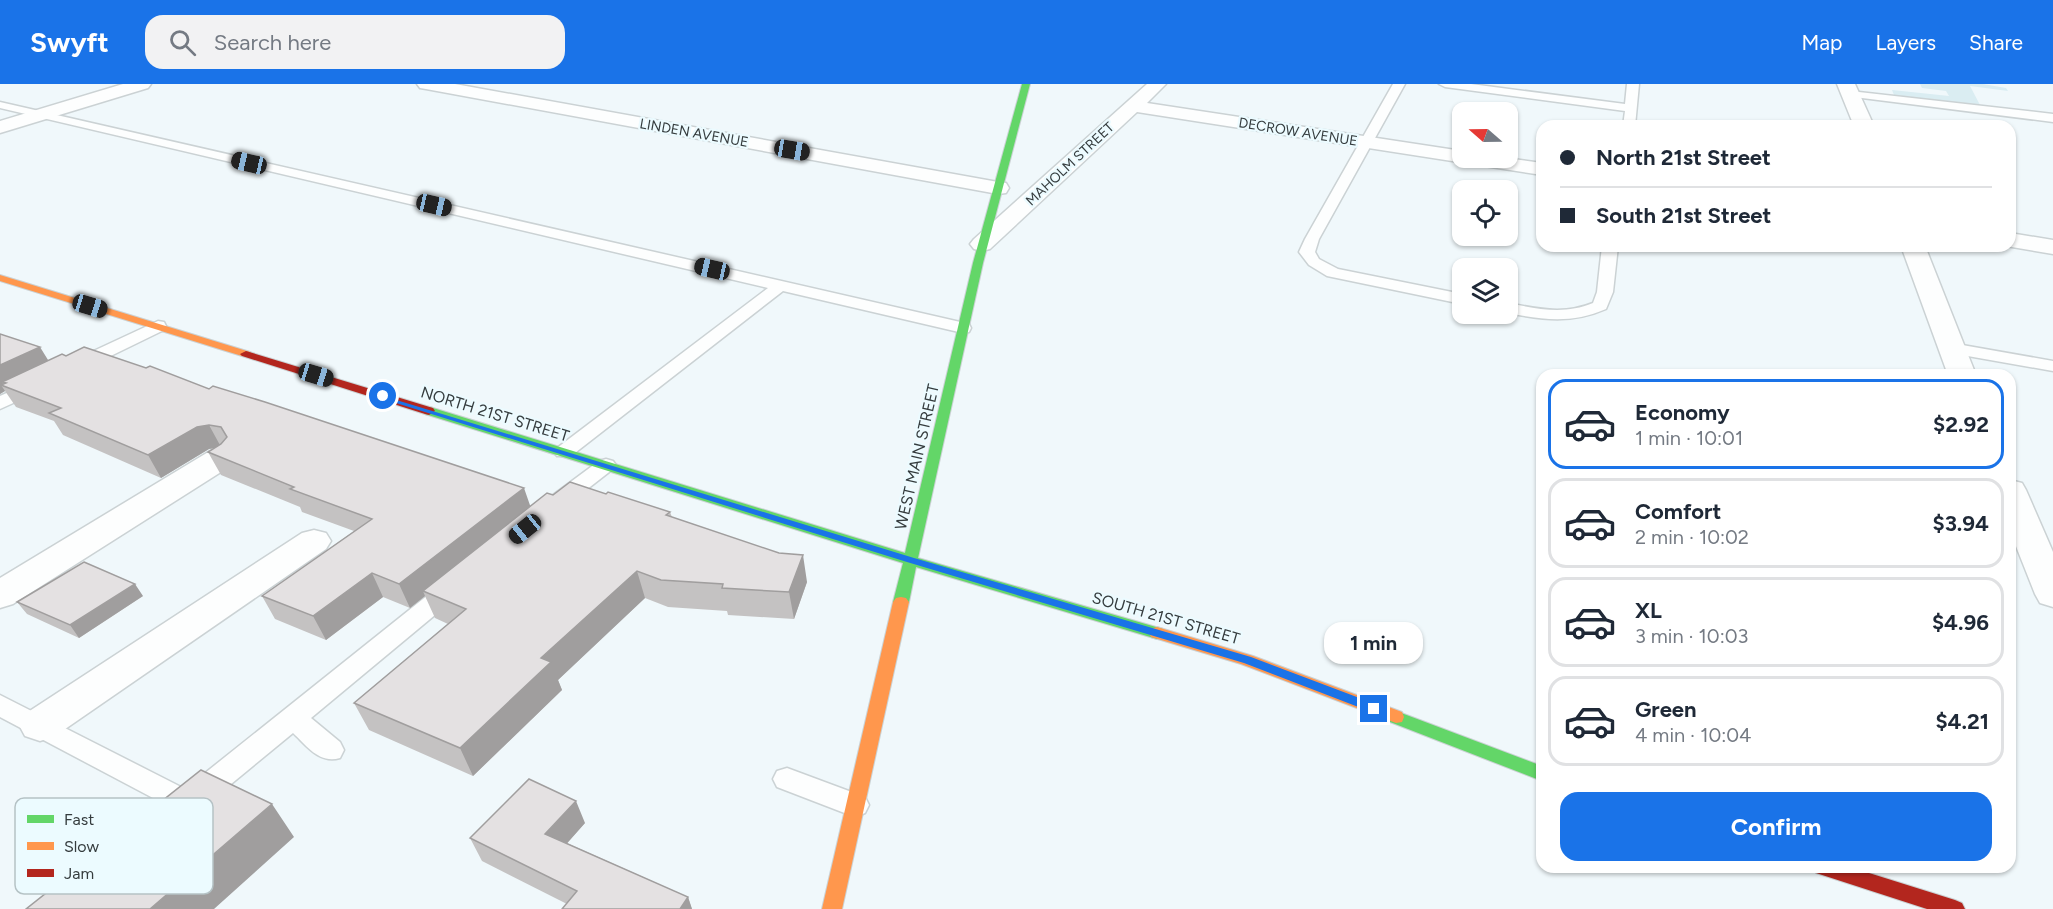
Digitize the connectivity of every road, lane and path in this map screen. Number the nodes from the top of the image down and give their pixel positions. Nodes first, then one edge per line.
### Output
1 (142, 84) edge
2 (426, 84) edge
3 (1026, 84) edge
4 (1157, 84) edge
5 (1399, 84) edge
6 (1446, 84) edge
7 (1633, 84) edge
8 (1848, 89) edge
9 (0, 105) edge
10 (1133, 106) junction
11 (1631, 108) junction
12 (40, 115) junction
13 (2053, 118) edge
14 (1630, 120) edge
15 (1861, 120) edge
16 (0, 127) edge
17 (1366, 142) junction
18 (1452, 155) edge
19 (1518, 165) edge
20 (1536, 168) edge
21 (998, 188) junction
22 (2016, 241) edge
23 (982, 244) junction
24 (2053, 247) edge
25 (1609, 252) edge
26 (1915, 252) edge
27 (0, 278) edge
28 (781, 285) junction
29 (1452, 297) edge
30 (1518, 310) edge
31 (158, 326) junction
32 (963, 328) junction
33 (1951, 348) junction
34 (2053, 366) edge
35 (1960, 369) edge
36 (0, 403) edge
37 (564, 452) junction
38 (221, 458) edge
39 (606, 465) junction
40 (2016, 505) edge
41 (541, 516) edge
42 (314, 541) dead end
43 (910, 560) junction
44 (468, 576) edge
45 (2053, 594) edge
46 (0, 595) edge
47 (0, 705) edge
48 (293, 718) junction
49 (40, 725) junction
50 (330, 750) dead end
51 (1536, 772) edge
52 (787, 779) dead end
53 (176, 798) edge
54 (194, 798) edge
55 (855, 805) junction
56 (1843, 873) edge
57 (832, 909) edge
58 (1955, 909) edge

1 - 12 street
2 - 21 street, LINDEN AVENUE
3 - 21 main road, WEST MAIN STREET
4 - 10 street, MAHOLM STREET
5 - 17 lane
6 - 11 lane
7 - 11 lane
8 - 13 lane
8 - 15 street
9 - 12 lane
10 - 17 street, DECROW AVENUE
10 - 23 street, MAHOLM STREET
11 - 14 lane
12 - 16 street
12 - 28 lane
17 - 18 street, DECROW AVENUE
17 - 29 lane
19 - 20 street, DECROW AVENUE
21 - 23 main road, WEST MAIN STREET
22 - 24 street
23 - 32 main road, WEST MAIN STREET
25 - 30 lane
26 - 33 street
27 - 31 main road, NORTH 21ST STREET
28 - 32 lane
28 - 37 lane
31 - 36 lane
31 - 37 main road, NORTH 21ST STREET
32 - 43 main road, WEST MAIN STREET
33 - 34 lane
33 - 35 street
37 - 39 main road, NORTH 21ST STREET
38 - 46 street
39 - 41 lane
39 - 43 main road, NORTH 21ST STREET
40 - 45 street
42 - 49 street
43 - 51 main road, SOUTH 21ST STREET
43 - 55 main road, WEST MAIN STREET
44 - 48 lane
47 - 49 lane
48 - 50 lane
48 - 54 lane
49 - 53 lane
52 - 55 lane
55 - 57 main road, WEST MAIN STREET
56 - 58 main road

